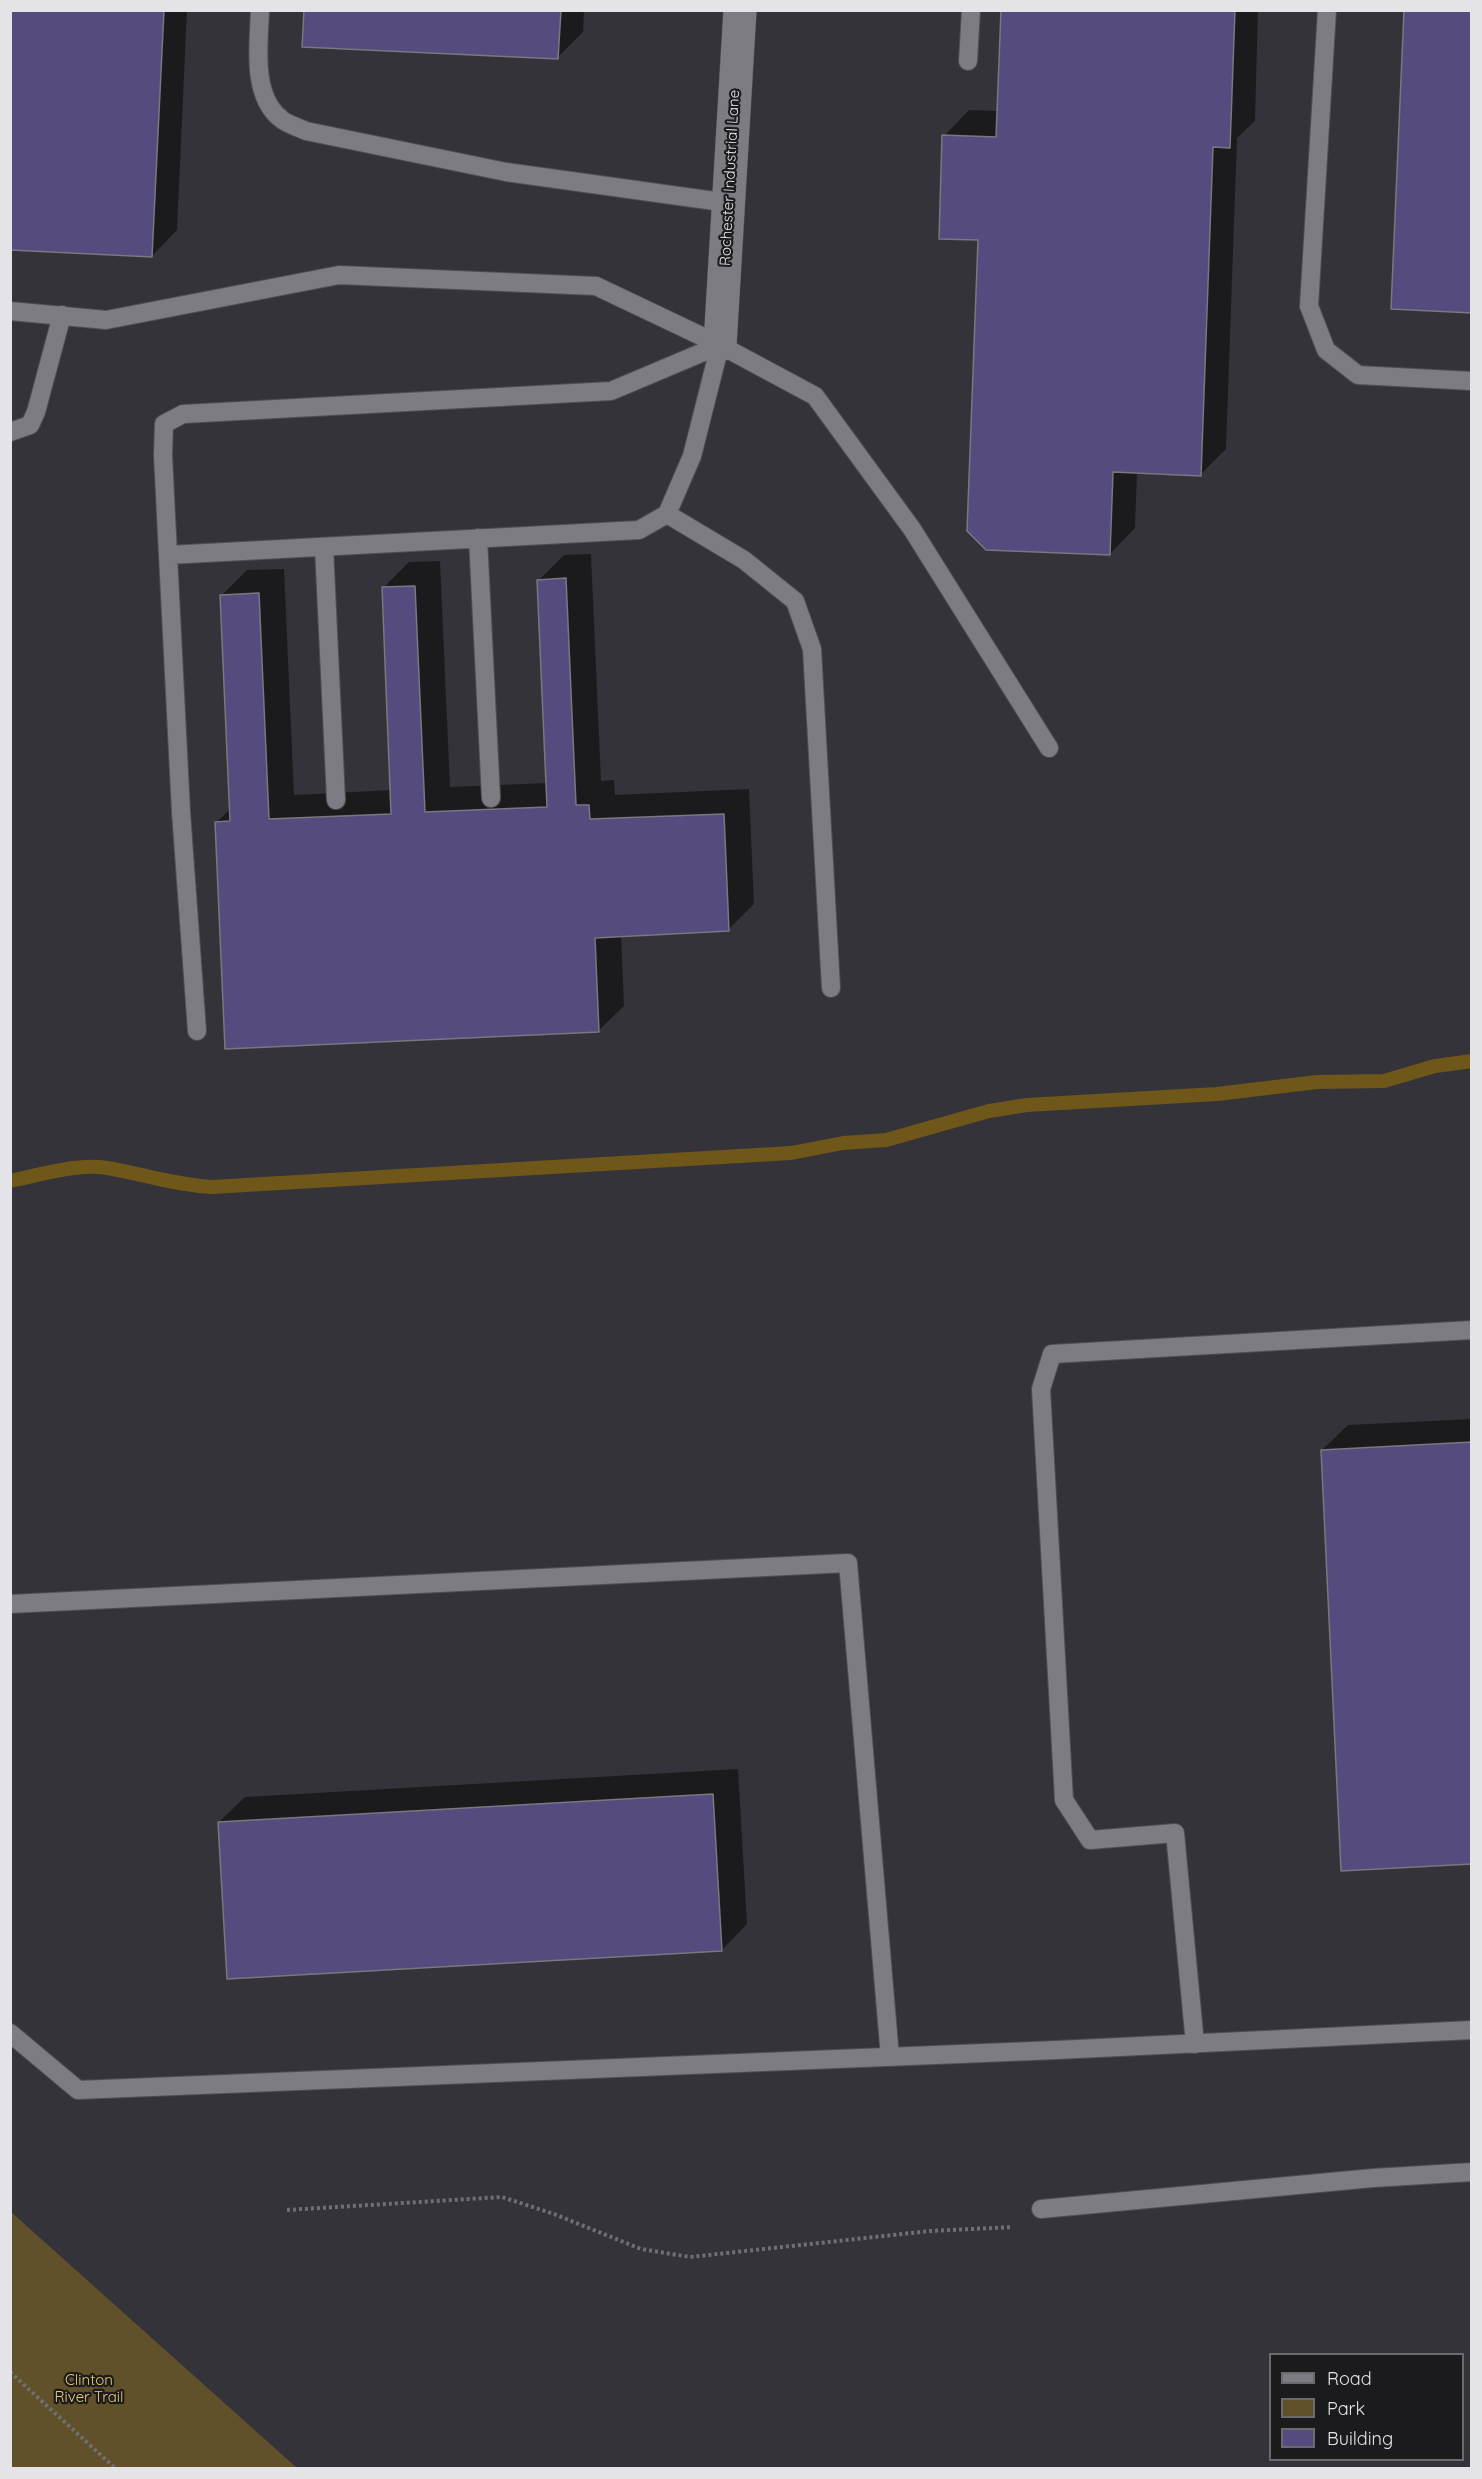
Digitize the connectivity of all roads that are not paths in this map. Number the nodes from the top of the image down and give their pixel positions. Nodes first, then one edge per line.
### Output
1 (260, 10) edge
2 (740, 10) edge
3 (971, 10) edge
4 (1327, 10) edge
5 (968, 61) dead end
6 (729, 203) junction
7 (10, 311) edge
8 (62, 315) junction
9 (720, 345) junction
10 (1472, 381) edge
11 (10, 432) edge
12 (667, 514) junction
13 (478, 538) junction
14 (324, 547) junction
15 (168, 555) junction
16 (1049, 748) dead end
17 (491, 798) dead end
18 (336, 800) dead end
19 (831, 987) dead end
20 (197, 1031) dead end
21 (1472, 1330) edge
22 (10, 1604) edge
23 (1472, 2030) edge
24 (10, 2033) edge
25 (1195, 2044) junction
26 (890, 2057) junction
27 (1472, 2172) edge
28 (1041, 2209) road end

1 - 6 lane
2 - 6 street, Rochester Industrial Lane
3 - 5 lane
4 - 10 lane
6 - 9 street, Rochester Industrial Lane
7 - 8 lane
8 - 9 lane
8 - 11 lane
9 - 12 lane
9 - 15 lane
9 - 16 lane
12 - 13 lane
12 - 19 lane
13 - 14 lane
13 - 17 lane
14 - 15 lane
14 - 18 lane
15 - 20 lane
21 - 25 lane
22 - 26 lane
23 - 25 lane
24 - 26 lane
25 - 26 lane
27 - 28 lane

